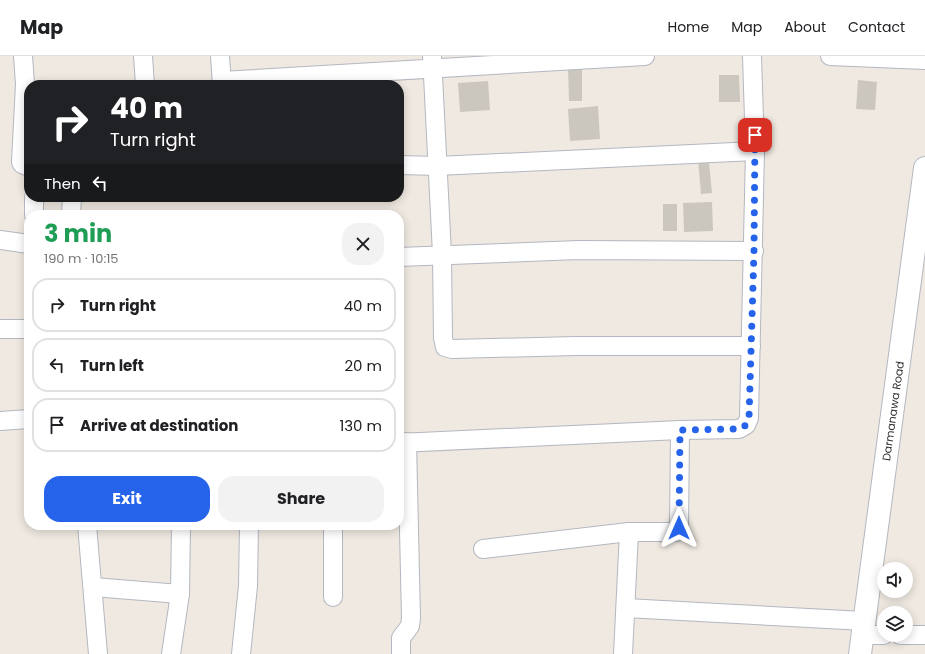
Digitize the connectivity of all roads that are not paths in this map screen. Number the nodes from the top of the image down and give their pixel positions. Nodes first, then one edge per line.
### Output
1 (23, 56) edge
2 (143, 56) edge
3 (220, 56) edge
4 (645, 56) edge
5 (752, 56) edge
6 (830, 56) edge
7 (925, 60) edge
8 (433, 63) edge
9 (30, 80) edge
10 (145, 80) edge
11 (222, 80) edge
12 (254, 80) edge
13 (24, 139) edge
14 (755, 151) junction
15 (24, 165) edge
16 (404, 165) edge
17 (438, 166) junction
18 (925, 168) edge
19 (0, 240) edge
20 (24, 243) edge
21 (754, 251) junction
22 (442, 254) junction
23 (404, 257) edge
24 (0, 328) edge
25 (24, 329) edge
26 (751, 346) junction
27 (24, 419) edge
28 (0, 421) edge
29 (680, 430) junction
30 (404, 443) edge
31 (404, 462) edge
32 (87, 530) edge
33 (181, 530) edge
34 (249, 530) edge
35 (333, 530) edge
36 (629, 532) junction
37 (483, 549) dead end
38 (93, 587) junction
39 (180, 594) junction
40 (333, 597) dead end
41 (626, 608) junction
42 (913, 635) edge
43 (925, 635) edge
44 (877, 636) edge
45 (862, 637) edge
46 (98, 654) edge
47 (171, 654) edge
48 (242, 654) edge
49 (401, 654) edge
50 (623, 654) edge

1 - 9 street
2 - 10 street
3 - 11 street
4 - 8 street
5 - 14 street
6 - 7 street
8 - 12 street
8 - 17 street
13 - 15 street
14 - 17 street
14 - 21 street
16 - 17 street
17 - 22 street
18 - 45 street, Darmanawa Road
19 - 20 street
21 - 22 street
21 - 26 street
22 - 23 street
22 - 26 street
24 - 25 street
26 - 29 street
27 - 28 street
29 - 30 street
29 - 36 street
31 - 49 street
32 - 38 street
33 - 39 street
34 - 48 street
35 - 40 street
36 - 37 street
36 - 41 street
38 - 39 street
38 - 46 street
39 - 47 street
41 - 45 street
41 - 50 street
42 - 43 street
44 - 45 street

